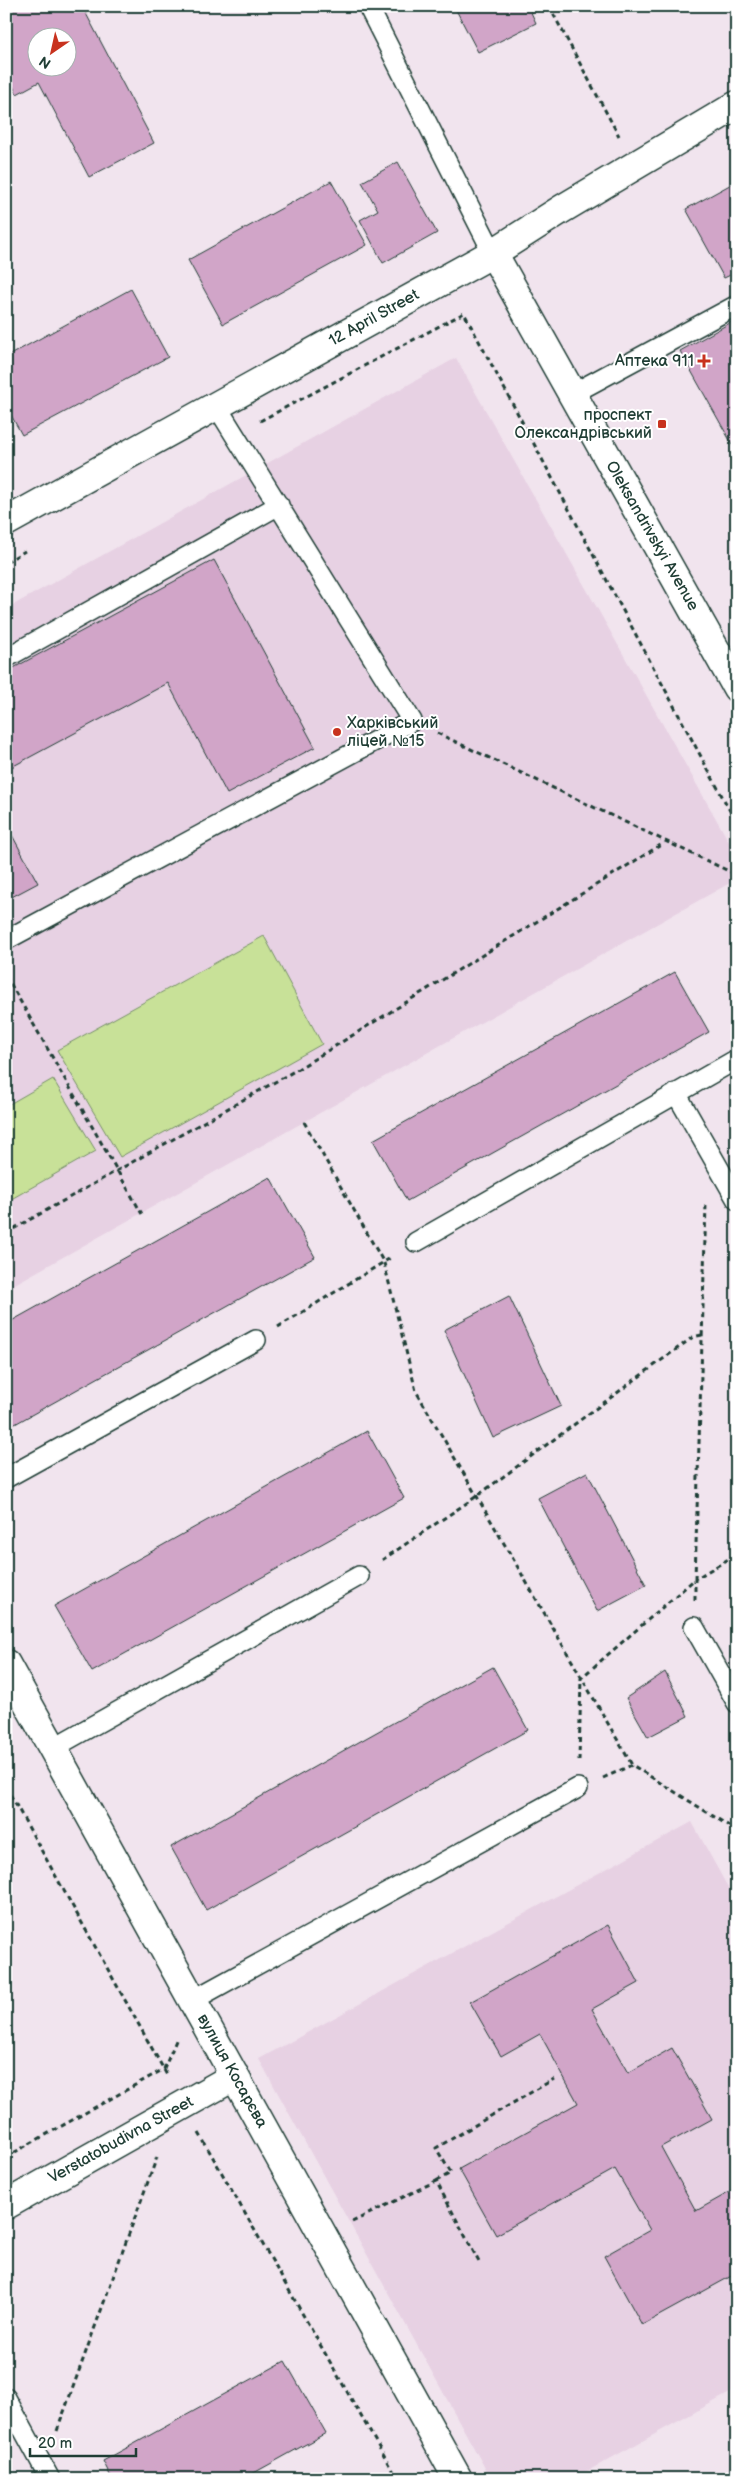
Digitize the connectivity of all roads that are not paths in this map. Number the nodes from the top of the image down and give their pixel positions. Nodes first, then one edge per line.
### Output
1 (368, 6) edge
2 (737, 105) edge
3 (493, 253) junction
4 (737, 305) edge
5 (572, 394) junction
6 (216, 405) junction
7 (279, 504) junction
8 (6, 522) edge
9 (6, 658) edge
10 (737, 688) edge
11 (6, 940) edge
12 (737, 1059) edge
13 (676, 1093) junction
14 (737, 1200) edge
15 (416, 1242) road end
16 (256, 1340) road end
17 (6, 1478) edge
18 (358, 1576) road end
19 (694, 1627) dead end
20 (6, 1664) edge
21 (737, 1703) edge
22 (53, 1748) junction
23 (578, 1788) road end
24 (193, 2000) junction
25 (235, 2076) junction
26 (6, 2205) edge
27 (6, 2398) edge
28 (47, 2474) edge
29 (458, 2479) edge

1 - 3 lane
2 - 3 street, 12 April Street
3 - 5 street, Oleksandrivskyi Avenue
3 - 6 street, 12 April Street
4 - 5 lane
5 - 10 street, Oleksandrivskyi Avenue
6 - 7 lane
6 - 8 street, 12 April Street
7 - 9 lane
7 - 11 lane
12 - 13 lane
13 - 14 lane
13 - 15 lane
16 - 17 lane
18 - 22 lane
19 - 21 lane
20 - 22 street, вулиця Косарєва
22 - 24 street, вулиця Косарєва
23 - 24 lane
24 - 25 street, вулиця Косарєва
25 - 26 street, Verstatobudivna Street
25 - 29 street, вулиця Косарєва
27 - 28 lane

